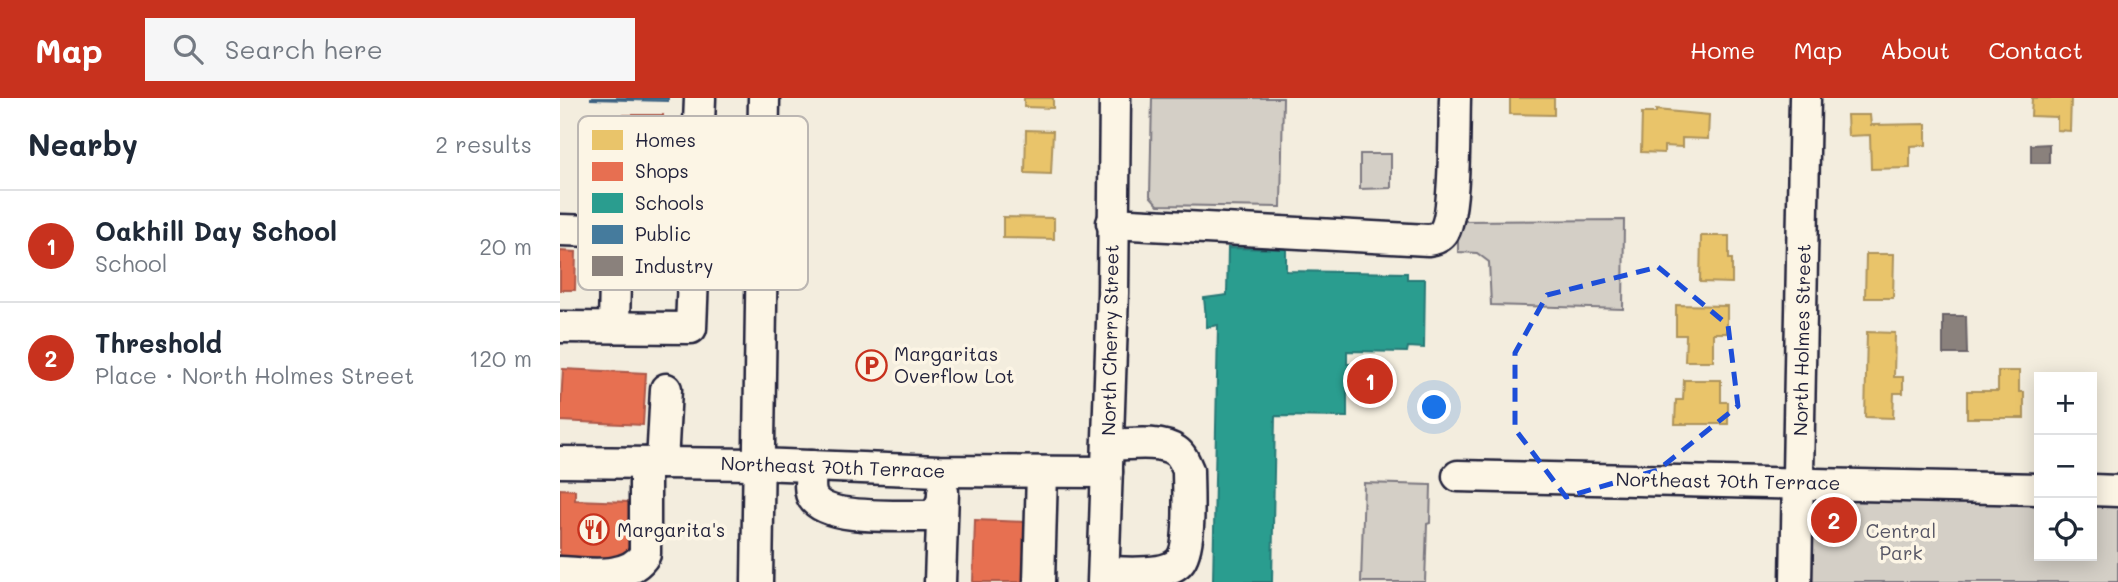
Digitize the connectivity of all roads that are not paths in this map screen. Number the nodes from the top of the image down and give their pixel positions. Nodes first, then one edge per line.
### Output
1 (700, 98) edge
2 (764, 98) edge
3 (1115, 98) edge
4 (1455, 98) edge
5 (1805, 98) edge
6 (699, 116) edge
7 (764, 116) edge
8 (1112, 223) junction
9 (560, 230) edge
10 (578, 231) edge
11 (615, 290) edge
12 (692, 290) edge
13 (760, 290) edge
14 (560, 327) edge
15 (614, 327) junction
16 (666, 389) dead end
17 (1107, 459) junction
18 (560, 462) edge
19 (654, 463) junction
20 (758, 464) junction
21 (811, 466) junction
22 (943, 471) junction
23 (1042, 472) junction
24 (1458, 476) dead end
25 (1799, 482) junction
26 (2034, 489) edge
27 (2097, 490) edge
28 (2118, 491) edge
29 (941, 504) junction
30 (560, 572) edge
31 (1103, 577) edge
32 (757, 582) edge
33 (940, 582) edge
34 (1039, 582) edge
35 (1796, 582) edge

1 - 6 street
2 - 7 street
3 - 8 street, North Cherry Street
4 - 8 street
5 - 25 street, North Holmes Street
8 - 17 street, North Cherry Street
9 - 10 street
11 - 15 street
12 - 15 street
13 - 20 street
14 - 15 street
16 - 19 street
17 - 23 street, Northeast 70th Terrace
17 - 31 street, North Cherry Street
17 - 31 street, Northeast 70th Terrace
18 - 19 street, Northeast 70th Terrace
19 - 20 street, Northeast 70th Terrace
19 - 30 street
20 - 21 street, Northeast 70th Terrace
20 - 32 street
21 - 22 street, Northeast 70th Terrace
21 - 29 street
22 - 23 street, Northeast 70th Terrace
22 - 29 street
23 - 34 street
24 - 25 street, Northeast 70th Terrace
25 - 26 street, Northeast 70th Terrace
25 - 35 street, North Holmes Street
27 - 28 street
29 - 33 street

